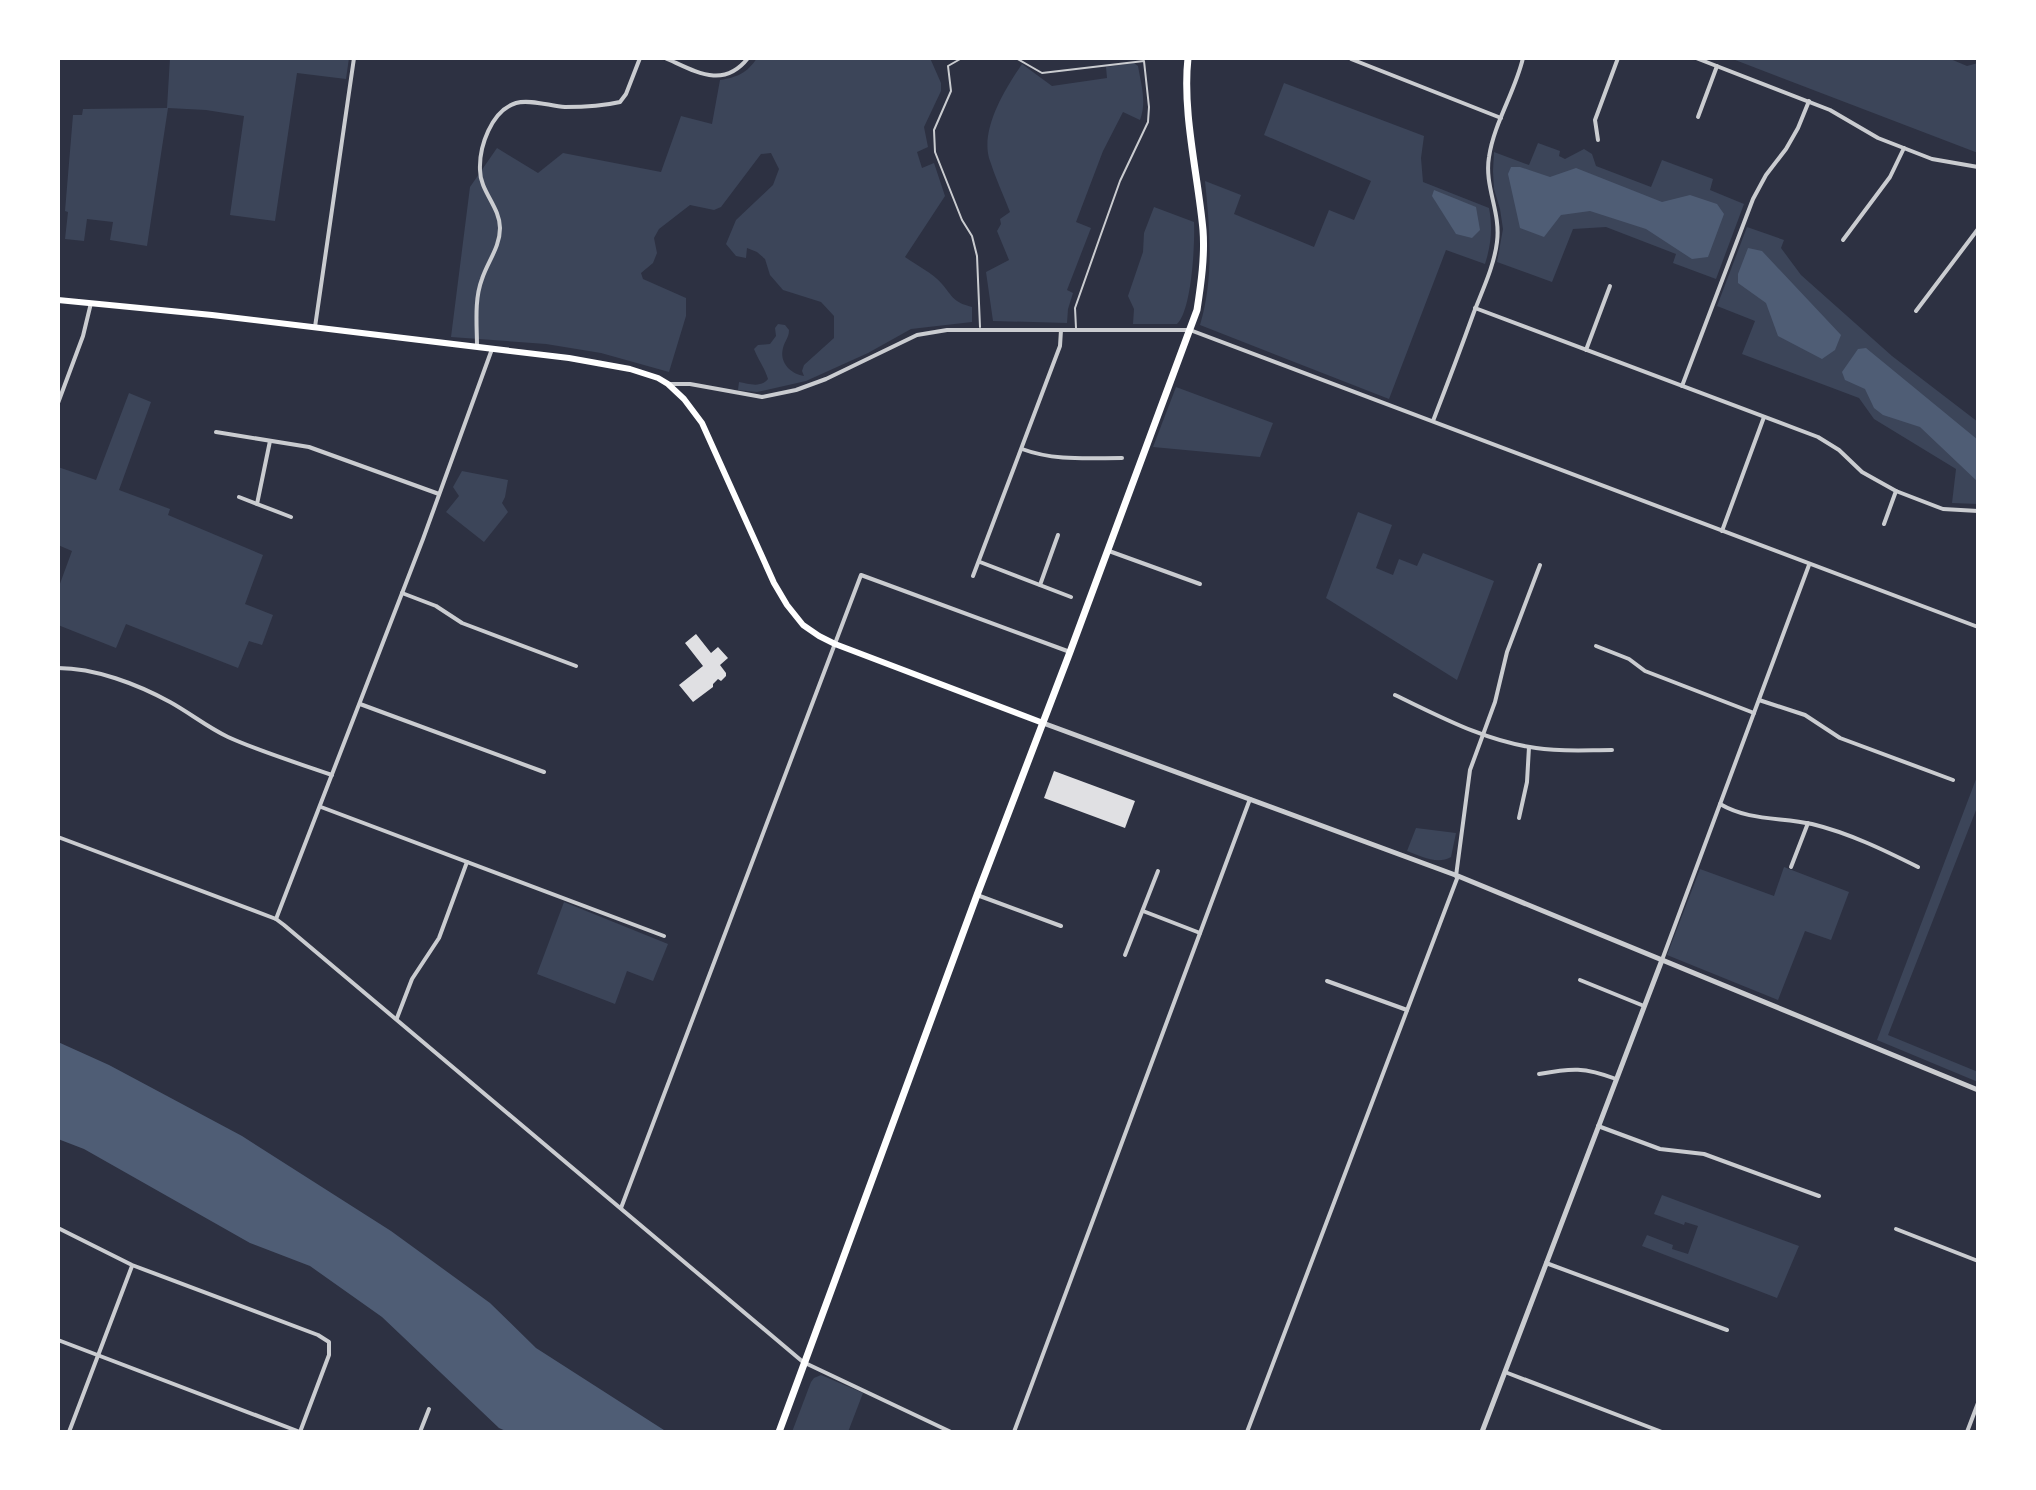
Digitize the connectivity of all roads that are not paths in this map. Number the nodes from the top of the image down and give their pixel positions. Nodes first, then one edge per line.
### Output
1 (354, 58) edge
2 (640, 58) edge
3 (665, 58) edge
4 (748, 58) edge
5 (962, 58) edge
6 (1016, 58) edge
7 (1188, 58) edge
8 (1523, 58) edge
9 (1618, 58) edge
10 (1696, 58) edge
11 (1351, 59) edge
12 (1717, 66) junction
13 (1809, 101) junction
14 (1698, 117) dead end
15 (1502, 118) junction
16 (1598, 140) dead end
17 (1904, 148) junction
18 (1978, 167) edge
19 (1978, 229) edge
20 (1843, 240) dead end
21 (1610, 286) dead end
22 (58, 300) edge
23 (91, 303) junction
24 (1475, 308) junction
25 (1916, 311) dead end
26 (315, 327) junction
27 (981, 329) junction
28 (1076, 329) junction
29 (1061, 330) junction
30 (1190, 330) junction
31 (477, 347) junction
32 (492, 348) junction
33 (1586, 350) junction
34 (668, 384) junction
35 (1682, 386) junction
36 (58, 403) edge
37 (1764, 417) junction
38 (1433, 422) junction
39 (216, 432) dead end
40 (270, 441) junction
41 (1022, 449) junction
42 (1122, 458) dead end
43 (1896, 491) junction
44 (439, 494) junction
45 (239, 497) dead end
46 (257, 504) junction
47 (1978, 511) edge
48 (291, 517) dead end
49 (1884, 524) dead end
50 (1722, 531) junction
51 (1058, 535) dead end
52 (1107, 550) junction
53 (979, 562) junction
54 (1809, 564) junction
55 (1540, 565) dead end
56 (973, 576) dead end
57 (1200, 584) dead end
58 (1039, 585) junction
59 (402, 593) junction
60 (1071, 597) dead end
61 (1978, 627) edge
62 (835, 644) junction
63 (1596, 646) dead end
64 (1070, 652) junction
65 (576, 666) dead end
66 (58, 668) edge
67 (1395, 695) dead end
68 (1759, 700) junction
69 (360, 704) junction
70 (1754, 713) junction
71 (1043, 723) junction
72 (1483, 735) junction
73 (1529, 747) junction
74 (1612, 750) dead end
75 (544, 772) dead end
76 (332, 775) junction
77 (1953, 780) dead end
78 (1250, 799) junction
79 (1720, 804) junction
80 (321, 807) junction
81 (1519, 818) dead end
82 (1808, 823) junction
83 (58, 837) edge
84 (467, 862) junction
85 (1791, 867) dead end
86 (1918, 867) dead end
87 (1158, 871) dead end
88 (1457, 876) junction
89 (977, 895) junction
90 (1143, 911) junction
91 (276, 919) junction
92 (1061, 926) dead end
93 (1200, 933) junction
94 (664, 936) dead end
95 (1125, 955) dead end
96 (1662, 960) junction
97 (1580, 980) dead end
98 (1327, 981) dead end
99 (1644, 1006) junction
100 (1407, 1010) junction
101 (397, 1018) junction
102 (1539, 1074) dead end
103 (1616, 1079) junction
104 (1978, 1090) edge
105 (1598, 1126) junction
106 (1819, 1196) dead end
107 (621, 1208) junction
108 (58, 1228) edge
109 (1896, 1229) dead end
110 (1978, 1261) edge
111 (1546, 1263) junction
112 (132, 1265) junction
113 (1727, 1330) dead end
114 (58, 1340) edge
115 (97, 1356) junction
116 (803, 1362) junction
117 (1505, 1372) junction
118 (1978, 1403) edge
119 (429, 1409) dead end
120 (69, 1432) edge
121 (300, 1432) edge
122 (420, 1432) edge
123 (779, 1432) edge
124 (951, 1432) edge
125 (1014, 1432) edge
126 (1247, 1432) edge
127 (1482, 1432) edge
128 (1662, 1432) edge
129 (1967, 1432) edge

1 - 26 street
2 - 31 street
3 - 4 street
5 - 27 lane
6 - 28 lane
7 - 30 main road
8 - 15 street
9 - 16 street
10 - 12 street
11 - 15 street
12 - 13 street
12 - 14 street
13 - 17 street
13 - 35 street
15 - 24 street
17 - 18 street
17 - 20 street
19 - 25 street
21 - 33 street
22 - 23 main road
23 - 26 main road
23 - 36 street
24 - 33 street
24 - 38 street
26 - 31 main road
27 - 29 street
27 - 34 street
28 - 29 street
28 - 30 street
29 - 41 street
30 - 38 street
30 - 52 main road
31 - 32 main road
32 - 34 main road
32 - 44 street
33 - 35 street
34 - 62 main road
35 - 37 street
37 - 43 street
37 - 50 street
38 - 50 street
39 - 40 street
40 - 44 street
40 - 46 street
41 - 42 street
41 - 53 street
43 - 47 street
43 - 49 street
44 - 59 street
45 - 46 street
46 - 48 street
50 - 54 street
51 - 58 street
52 - 57 street
52 - 64 main road
53 - 56 street
53 - 58 street
54 - 61 street
54 - 68 street
55 - 72 street
58 - 60 street
59 - 65 street
59 - 69 street
62 - 64 street
62 - 71 main road
62 - 107 street
63 - 70 street
64 - 71 main road
66 - 76 street
67 - 72 street
68 - 70 street
68 - 77 street
69 - 75 street
69 - 76 street
70 - 79 street
71 - 78 street
71 - 89 main road
72 - 73 street
72 - 88 street
73 - 74 street
73 - 81 street
76 - 80 street
78 - 88 street
78 - 93 street
79 - 82 street
79 - 96 street
80 - 84 street
80 - 91 street
82 - 85 street
82 - 86 street
83 - 91 street
84 - 94 street
84 - 101 street
87 - 90 street
88 - 96 street
88 - 100 street
89 - 92 street
89 - 116 main road
90 - 93 street
90 - 95 street
91 - 101 street
93 - 125 street
96 - 99 street
96 - 104 street
97 - 99 street
98 - 100 street
99 - 103 street
100 - 126 street
101 - 107 street
102 - 103 street
103 - 105 street
105 - 106 street
105 - 111 street
107 - 116 street
108 - 112 street
109 - 110 street
111 - 113 street
111 - 117 street
112 - 115 street
112 - 121 street
114 - 115 street
115 - 120 street
115 - 121 street
116 - 123 main road
116 - 124 street
117 - 127 street
117 - 128 street
118 - 129 street
119 - 122 street

